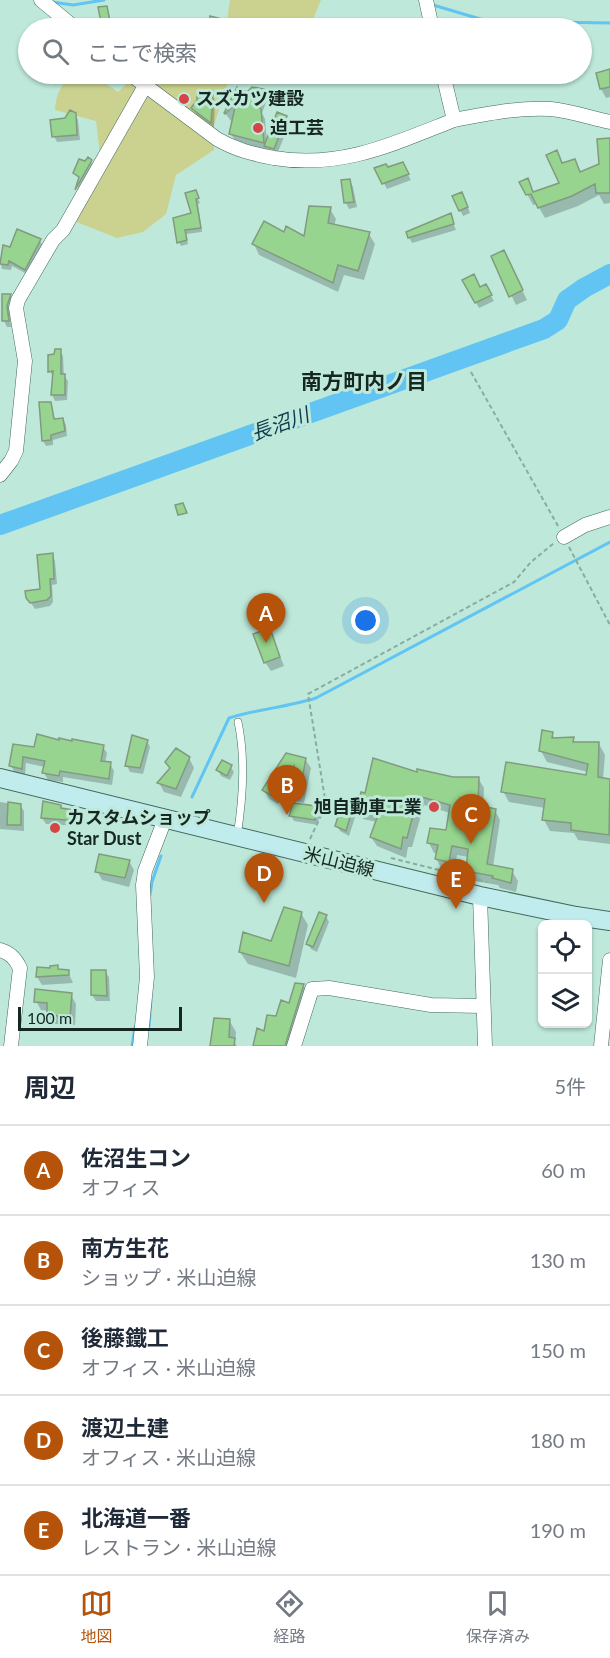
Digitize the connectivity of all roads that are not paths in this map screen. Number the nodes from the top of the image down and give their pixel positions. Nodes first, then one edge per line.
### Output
1 (41, 0) edge
2 (426, 0) edge
3 (63, 18) edge
4 (430, 18) edge
5 (142, 84) edge
6 (445, 84) edge
7 (145, 86) junction
8 (454, 120) junction
9 (610, 122) edge
10 (0, 475) edge
11 (610, 517) edge
12 (565, 539) road end
13 (238, 722) dead end
14 (0, 778) edge
15 (168, 820) junction
16 (237, 837) junction
17 (480, 896) junction
18 (610, 921) edge
19 (0, 950) edge
20 (610, 960) edge
21 (482, 1006) junction
22 (11, 1046) edge
23 (140, 1046) edge
24 (294, 1046) edge
25 (485, 1046) edge
26 (601, 1046) edge

1 - 3 street
2 - 4 street
5 - 7 street
6 - 8 street
7 - 8 street
7 - 10 street
8 - 9 street
11 - 12 street
13 - 16 lane
14 - 15 main road, 米山迫線
15 - 16 main road, 米山迫線
15 - 23 street
16 - 17 main road, 米山迫線
17 - 18 main road, 米山迫線
17 - 21 street
19 - 22 street
20 - 26 street
21 - 24 street
21 - 25 street

